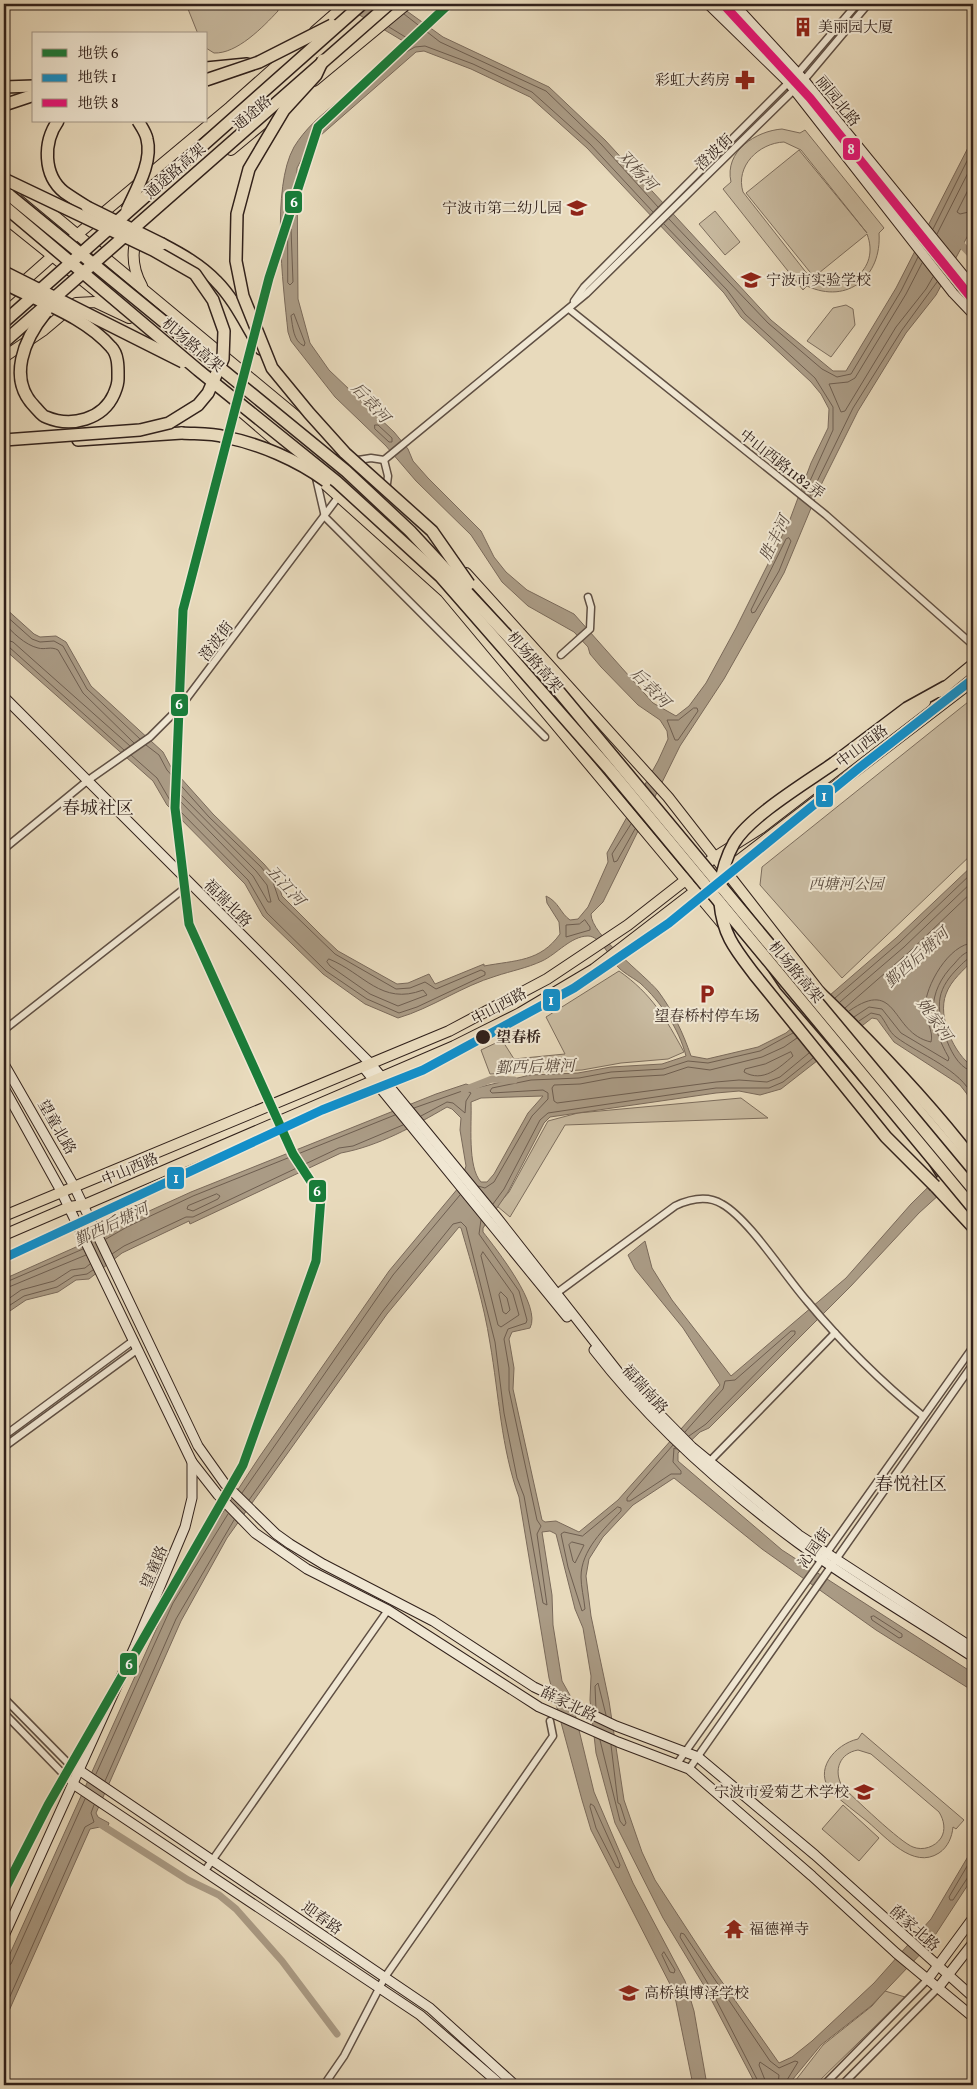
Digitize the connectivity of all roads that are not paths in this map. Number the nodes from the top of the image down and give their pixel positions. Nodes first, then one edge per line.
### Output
1 (362, 4) edge
2 (389, 4) edge
3 (708, 4) edge
4 (734, 4) edge
5 (857, 4) edge
6 (868, 4) edge
7 (406, 5) edge
8 (345, 9) edge
9 (323, 60) junction
10 (259, 62) junction
11 (208, 68) edge
12 (801, 77) junction
13 (208, 79) edge
14 (32, 86) edge
15 (791, 86) junction
16 (4, 87) edge
17 (32, 96) edge
18 (4, 105) edge
19 (57, 122) edge
20 (138, 122) edge
21 (4, 174) edge
22 (4, 179) edge
23 (4, 191) edge
24 (4, 206) edge
25 (125, 214) junction
26 (4, 217) edge
27 (139, 230) junction
28 (77, 235) junction
29 (52, 256) junction
30 (105, 259) junction
31 (4, 272) edge
32 (81, 279) junction
33 (4, 283) edge
34 (68, 286) junction
35 (973, 287) edge
36 (145, 291) junction
37 (4, 299) edge
38 (569, 309) junction
39 (973, 314) edge
40 (128, 318) junction
41 (4, 322) edge
42 (4, 342) edge
43 (4, 347) edge
44 (4, 357) edge
45 (272, 368) junction
46 (198, 370) junction
47 (4, 440) edge
48 (385, 460) junction
49 (352, 461) junction
50 (315, 475) junction
51 (386, 492) junction
52 (339, 496) junction
53 (325, 517) junction
54 (382, 523) junction
55 (588, 597) dead end
56 (493, 617) junction
57 (973, 645) edge
58 (561, 655) dead end
59 (973, 664) edge
60 (973, 681) edge
61 (945, 687) junction
62 (4, 697) edge
63 (545, 737) dead end
64 (86, 781) junction
65 (4, 849) edge
66 (715, 857) junction
67 (726, 871) junction
68 (685, 879) junction
69 (190, 884) junction
70 (694, 890) junction
71 (757, 965) junction
72 (818, 991) junction
73 (4, 1030) edge
74 (4, 1064) edge
75 (367, 1066) junction
76 (378, 1078) junction
77 (4, 1088) edge
78 (973, 1160) edge
79 (973, 1174) edge
80 (74, 1186) junction
81 (935, 1186) junction
82 (973, 1188) edge
83 (61, 1191) junction
84 (84, 1205) junction
85 (69, 1207) junction
86 (973, 1208) edge
87 (4, 1216) edge
88 (973, 1219) edge
89 (973, 1227) edge
90 (4, 1235) edge
91 (554, 1295) junction
92 (835, 1333) junction
93 (134, 1340) junction
94 (973, 1347) edge
95 (138, 1349) junction
96 (973, 1364) edge
97 (923, 1416) junction
98 (4, 1436) edge
99 (4, 1447) edge
100 (689, 1450) junction
101 (192, 1462) junction
102 (709, 1462) junction
103 (821, 1559) junction
104 (831, 1566) junction
105 (388, 1610) junction
106 (973, 1648) edge
107 (973, 1657) edge
108 (4, 1698) edge
109 (4, 1713) edge
110 (551, 1717) junction
111 (685, 1752) junction
112 (698, 1757) junction
113 (676, 1764) junction
114 (689, 1769) junction
115 (79, 1770) junction
116 (73, 1784) junction
117 (213, 1859) junction
118 (204, 1872) junction
119 (973, 1918) edge
120 (4, 1936) edge
121 (973, 1943) edge
122 (938, 1967) junction
123 (949, 1976) junction
124 (385, 1977) junction
125 (928, 1979) junction
126 (380, 1988) junction
127 (938, 1988) junction
128 (973, 1997) edge
129 (973, 2018) edge
130 (324, 2085) edge
131 (501, 2085) edge
132 (515, 2085) edge
133 (824, 2085) edge
134 (842, 2085) edge

1 - 8 highway, 通途路高架, bridge
2 - 9 highway, 通途路高架, bridge
3 - 15 main road, 丽园北路
4 - 12 main road, 丽园北路
5 - 12 street, 澄波街
6 - 12 street, 澄波街
7 - 27 main road, 通途路
8 - 10 highway, bridge
8 - 25 highway, 通途路高架, bridge
8 - 28 main road, 通途路
9 - 34 highway, 通途路高架, bridge
9 - 45 highway, bridge
10 - 11 highway, bridge
10 - 13 highway, bridge
12 - 15 street, 澄波街
12 - 35 main road, 丽园北路
14 - 16 highway
15 - 38 street, 澄波街
15 - 39 main road, 丽园北路
17 - 18 highway
19 - 45 highway, bridge
20 - 25 highway, bridge
21 - 28 main road
22 - 47 highway, bridge
23 - 56 highway, 机场路高架, bridge
24 - 46 highway, 机场路高架, bridge
25 - 41 highway, 通途路高架, bridge
26 - 29 main road
27 - 30 main road, 通途路
27 - 36 main road
28 - 29 main road, 通途路
28 - 30 main road
29 - 32 main road
29 - 37 main road, 通途路
30 - 32 main road, 通途路
30 - 36 main road
31 - 46 highway, bridge
32 - 40 main road
32 - 43 main road, 通途路
33 - 34 highway, bridge
34 - 42 highway, 通途路高架, bridge
36 - 49 main road
38 - 48 street, 澄波街
38 - 57 street, 中山西路1182弄
40 - 44 main road
40 - 50 main road
45 - 56 highway, bridge
46 - 54 highway, 机场路高架, bridge
47 - 54 highway, bridge
48 - 49 street
48 - 51 street
49 - 51 main road
50 - 52 main road
50 - 53 street
51 - 66 main road
52 - 53 street, 澄波街
52 - 68 main road
53 - 63 street
53 - 64 street, 澄波街
54 - 86 highway, 机场路高架, bridge
55 - 58 street
56 - 82 highway, 机场路高架, bridge
59 - 61 main road, 中山西路
60 - 67 main road, 中山西路
61 - 66 main road, 中山西路
61 - 81 highway, bridge
62 - 64 main road, 福瑞北路
64 - 65 street, 澄波街
64 - 69 main road, 福瑞北路
66 - 67 main road
66 - 68 main road, 中山西路
67 - 70 main road, 中山西路
67 - 72 main road
68 - 70 main road
68 - 75 main road, 中山西路
69 - 73 street
69 - 75 main road, 福瑞北路
70 - 71 main road
70 - 76 main road, 中山西路
71 - 81 highway, bridge
71 - 88 main road
72 - 78 highway
72 - 79 main road
74 - 80 main road, 望童北路
75 - 76 main road, 福瑞南路
75 - 80 main road, 中山西路
76 - 84 main road, 中山西路
76 - 91 main road, 福瑞南路
77 - 83 main road, 望童北路
80 - 83 main road, 中山西路
80 - 84 main road, 望童北路
81 - 89 highway
83 - 85 main road, 望童北路
83 - 87 main road, 中山西路
84 - 85 main road, 中山西路
84 - 111 main road, 薛家北路
85 - 90 main road, 中山西路
85 - 93 main road, 望童路
91 - 92 street
91 - 100 main road, 福瑞南路
92 - 97 street
92 - 102 street
93 - 95 main road, 望童路
93 - 98 street
94 - 97 street, 沁园街
95 - 99 street
95 - 101 main road, 望童路
96 - 104 street, 沁园街
97 - 103 street, 沁园街
100 - 102 main road, 福瑞南路
100 - 103 main road, 福瑞南路
101 - 105 main road, 薛家北路
101 - 115 main road, 望童路
102 - 103 main road, 福瑞南路
103 - 104 main road, 福瑞南路
103 - 111 street, 沁园街
104 - 106 main road, 福瑞南路
104 - 107 main road, 福瑞南路
104 - 112 street, 沁园街
105 - 110 main road, 薛家北路
105 - 117 street
108 - 115 street
109 - 116 street
110 - 113 main road, 薛家北路
110 - 124 street
111 - 112 main road, 薛家北路
111 - 113 street, 沁园街
112 - 114 street, 沁园街
112 - 122 main road, 薛家北路
113 - 114 main road, 薛家北路
114 - 125 main road, 薛家北路
115 - 116 main road, 望童路
115 - 117 main road, 迎春路
116 - 118 main road, 迎春路
116 - 120 main road, 望童路
117 - 118 street
117 - 124 main road, 迎春路
118 - 126 main road, 迎春路
119 - 122 main road
121 - 123 main road
122 - 123 main road, 薛家北路
122 - 125 main road
123 - 127 main road
123 - 128 main road, 薛家北路
124 - 126 street
124 - 132 main road, 迎春路
125 - 127 main road, 薛家北路
125 - 133 street
126 - 130 street
126 - 131 main road, 迎春路
127 - 129 main road, 薛家北路
127 - 134 street

